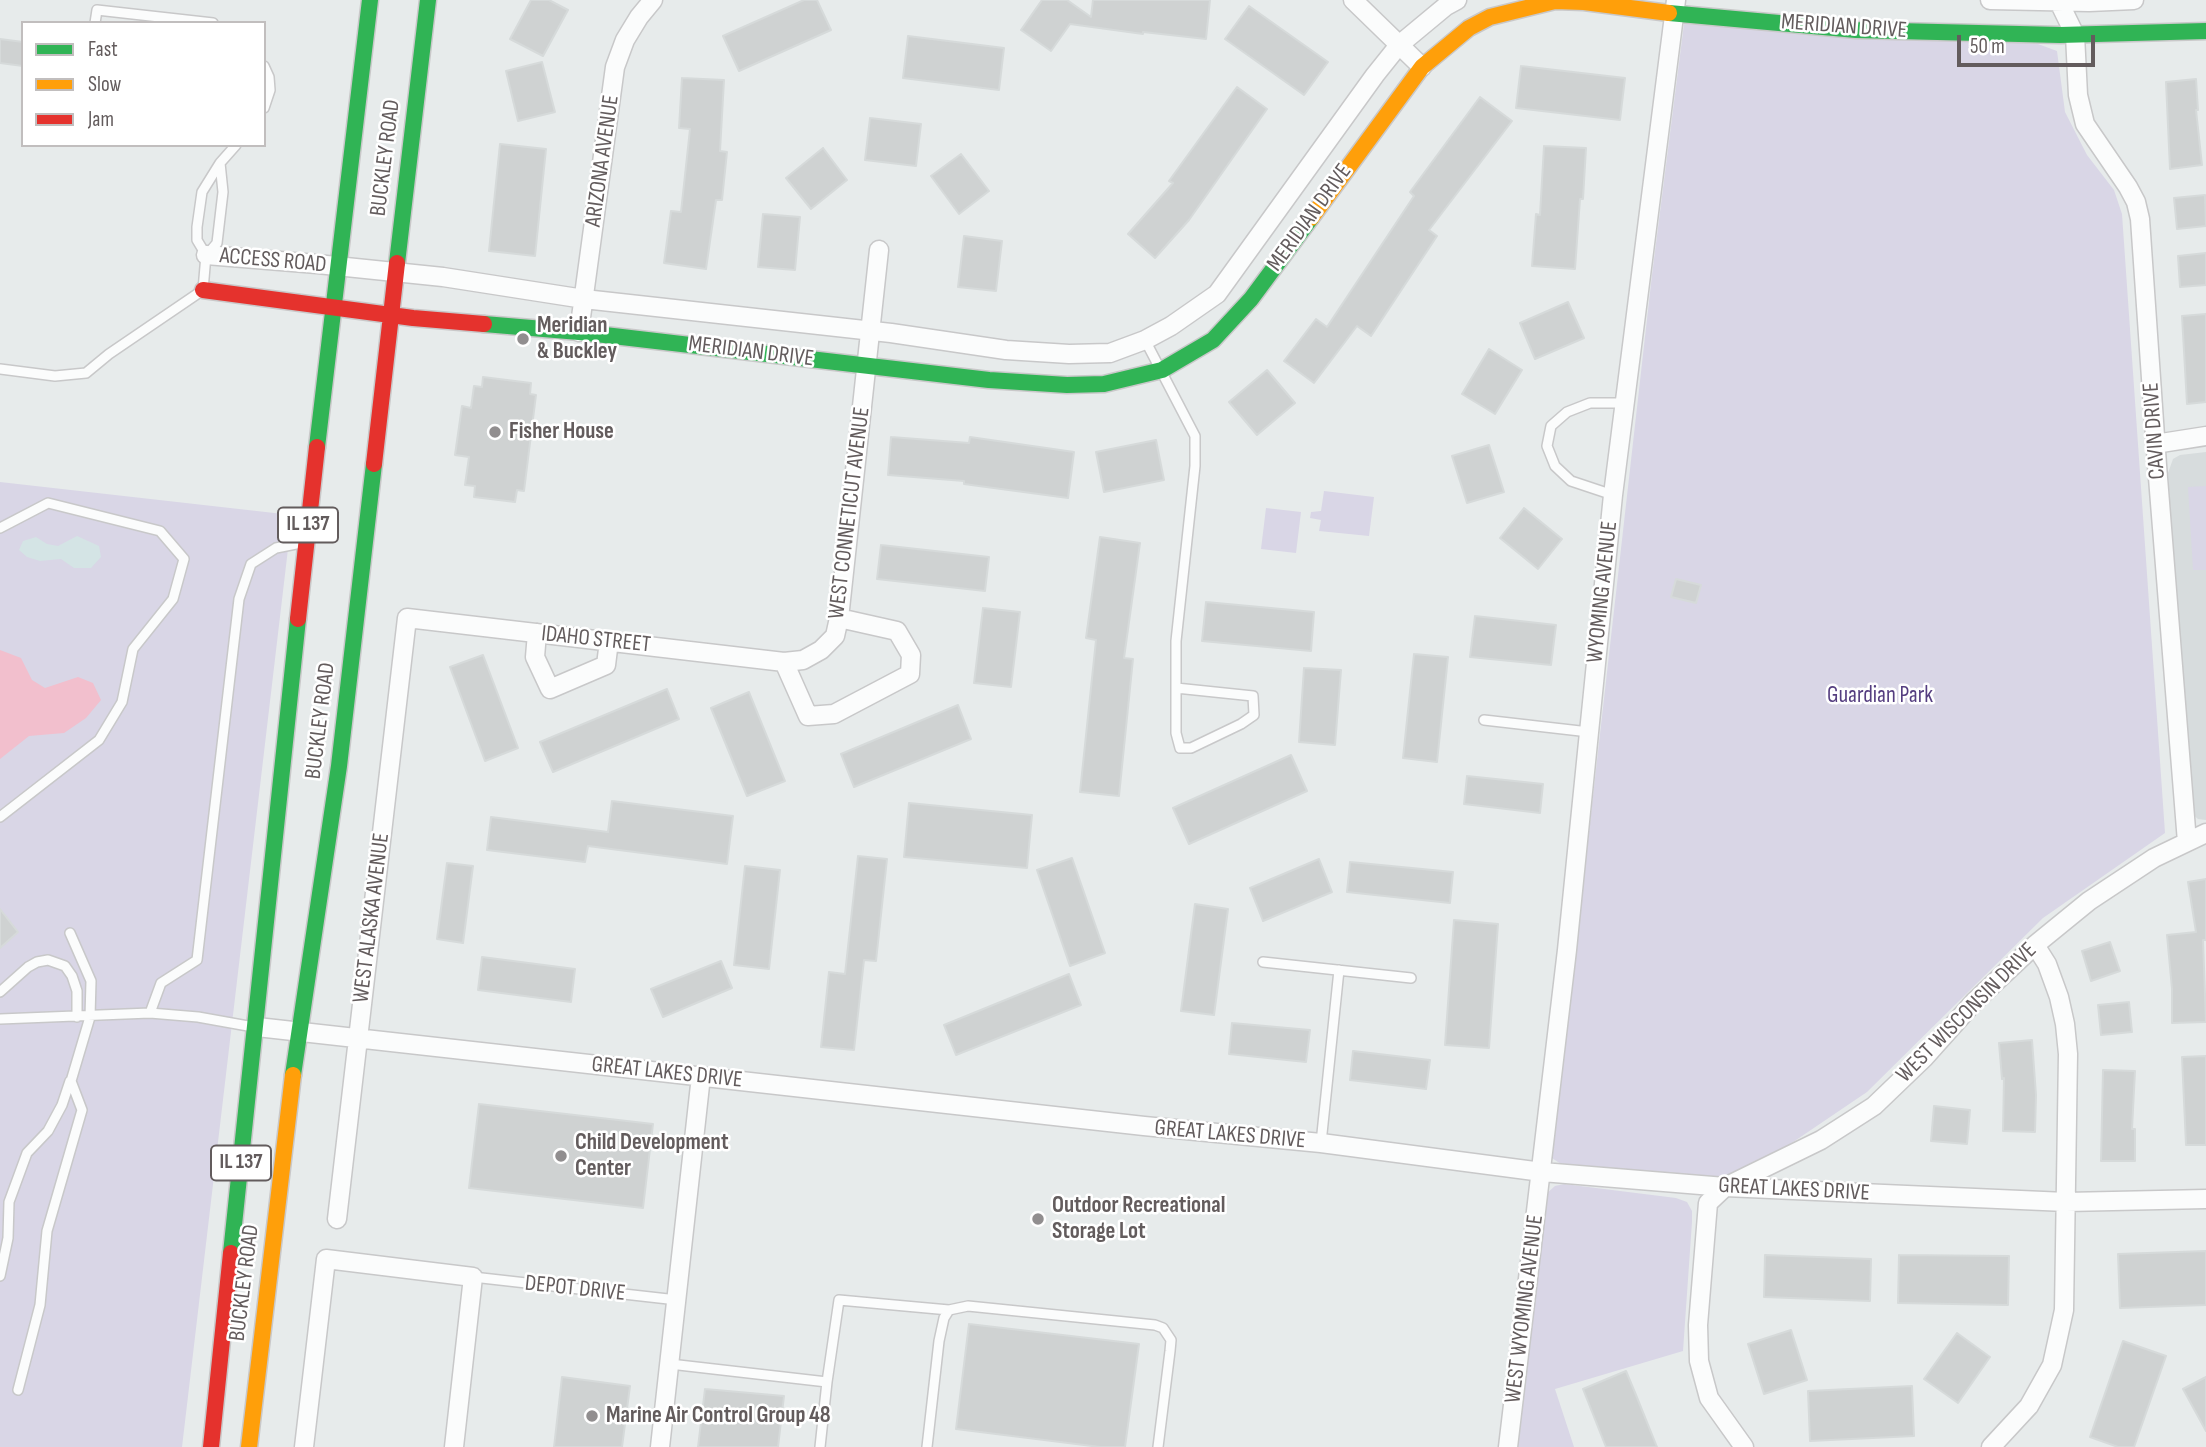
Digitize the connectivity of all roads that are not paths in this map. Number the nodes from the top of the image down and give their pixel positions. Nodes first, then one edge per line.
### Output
1 (370, 0) edge
2 (428, 0) edge
3 (653, 0) edge
4 (1353, 0) edge
5 (1457, 0) edge
6 (1990, 0) edge
7 (2134, 0) edge
8 (2057, 1) edge
9 (2089, 1) edge
10 (1675, 7) edge
11 (1487, 9) edge
12 (95, 21) edge
13 (195, 21) edge
14 (2206, 31) edge
15 (2075, 35) junction
16 (1399, 45) junction
17 (1422, 67) junction
18 (266, 70) edge
19 (266, 102) edge
20 (234, 147) edge
21 (220, 163) junction
22 (879, 250) dead end
23 (206, 255) junction
24 (339, 267) junction
25 (395, 273) junction
26 (202, 290) junction
27 (584, 299) junction
28 (333, 308) junction
29 (390, 315) junction
30 (870, 331) junction
31 (579, 332) junction
32 (1146, 341) junction
33 (866, 365) junction
34 (0, 369) edge
35 (1162, 370) junction
36 (1625, 403) junction
37 (2206, 436) edge
38 (2155, 444) junction
39 (1613, 495) junction
40 (0, 528) edge
41 (306, 542) junction
42 (407, 618) joint
43 (839, 618) junction
44 (537, 633) junction
45 (609, 641) junction
46 (785, 662) junction
47 (1176, 688) junction
48 (1484, 720) dead end
49 (1588, 732) junction
50 (0, 817) edge
51 (2206, 833) edge
52 (2187, 842) junction
53 (70, 933) dead end
54 (2035, 945) junction
55 (1263, 962) dead end
56 (1339, 970) junction
57 (1411, 978) dead end
58 (0, 992) edge
59 (150, 1013) junction
60 (77, 1017) junction
61 (90, 1017) junction
62 (0, 1019) edge
63 (257, 1027) junction
64 (298, 1030) junction
65 (358, 1037) junction
66 (701, 1076) junction
67 (71, 1081) junction
68 (1321, 1143) junction
69 (1542, 1172) junction
70 (1725, 1186) junction
71 (2206, 1199) edge
72 (2066, 1202) junction
73 (337, 1219) dead end
74 (0, 1276) edge
75 (473, 1277) junction
76 (677, 1300) junction
77 (949, 1310) junction
78 (670, 1364) junction
79 (827, 1382) junction
80 (18, 1390) dead end
81 (211, 1447) edge
82 (249, 1447) edge
83 (304, 1447) edge
84 (454, 1447) edge
85 (660, 1447) edge
86 (820, 1447) edge
87 (927, 1447) edge
88 (1158, 1447) edge
89 (1508, 1447) edge
90 (1744, 1447) edge
91 (1991, 1447) edge

1 - 24 main road, BUCKLEY ROAD / IL 137
2 - 25 main road, BUCKLEY ROAD / IL 137
3 - 27 street, ARIZONA AVENUE
4 - 16 street
5 - 16 street, MERIDIAN DRIVE
6 - 8 street
7 - 9 street
8 - 9 street
8 - 15 street, CAVIN DRIVE
9 - 15 street, CAVIN DRIVE
10 - 11 main road, MERIDIAN DRIVE
10 - 15 main road, MERIDIAN DRIVE
10 - 36 street, WYOMING AVENUE
11 - 17 main road, MERIDIAN DRIVE
12 - 13 lane
14 - 15 main road, MERIDIAN DRIVE
15 - 38 street, CAVIN DRIVE
16 - 17 street
16 - 32 street, MERIDIAN DRIVE
17 - 35 main road, MERIDIAN DRIVE
18 - 19 lane
20 - 21 lane
21 - 23 lane
21 - 23 lane
22 - 30 street, WEST CONNETICUT AVENUE
23 - 24 street, ACCESS ROAD
23 - 26 lane
24 - 25 street, ACCESS ROAD
24 - 28 main road, BUCKLEY ROAD / IL 137
25 - 27 street, MERIDIAN DRIVE
25 - 29 main road, BUCKLEY ROAD / IL 137
26 - 28 main road, ACCESS ROAD
26 - 34 lane
27 - 30 street, MERIDIAN DRIVE
27 - 31 street, ARIZONA AVENUE
28 - 29 main road, ACCESS ROAD
28 - 41 main road, BUCKLEY ROAD / IL 137
29 - 31 main road, MERIDIAN DRIVE
29 - 64 main road, BUCKLEY ROAD / IL 137
30 - 32 street, MERIDIAN DRIVE
30 - 33 street, WEST CONNETICUT AVENUE
31 - 33 main road, MERIDIAN DRIVE
32 - 35 lane
33 - 35 main road, MERIDIAN DRIVE
33 - 43 street, WEST CONNETICUT AVENUE
35 - 47 lane
36 - 39 street, WYOMING AVENUE
36 - 39 lane
37 - 38 street
38 - 52 street, CAVIN DRIVE
39 - 49 street, WYOMING AVENUE
40 - 50 lane
41 - 59 lane
41 - 63 main road, BUCKLEY ROAD / IL 137
42 - 44 street, IDAHO STREET
42 - 65 street, WEST ALASKA AVENUE
43 - 46 street, WEST CONNETICUT AVENUE
43 - 46 street
44 - 45 street, IDAHO STREET
44 - 45 street
45 - 46 street, IDAHO STREET
47 - 47 lane
48 - 49 lane
49 - 69 street, WYOMING AVENUE
51 - 52 street, WEST WISCONSIN DRIVE
52 - 54 street, WEST WISCONSIN DRIVE
53 - 61 lane
54 - 70 street, WEST WISCONSIN DRIVE
54 - 72 street
55 - 56 lane
56 - 57 lane
56 - 68 lane
58 - 60 lane
59 - 61 lane
59 - 63 lane
60 - 61 lane
60 - 62 lane
61 - 67 lane
63 - 64 street, GREAT LAKES DRIVE
63 - 81 main road, BUCKLEY ROAD / IL 137
64 - 65 street, GREAT LAKES DRIVE
64 - 82 main road, BUCKLEY ROAD / IL 137
65 - 66 street, GREAT LAKES DRIVE
65 - 73 street, WEST ALASKA AVENUE
66 - 68 street, GREAT LAKES DRIVE
66 - 76 street
67 - 74 lane
67 - 80 lane
68 - 69 street, GREAT LAKES DRIVE
69 - 70 street, GREAT LAKES DRIVE
69 - 89 street, WEST WYOMING AVENUE
70 - 72 street, GREAT LAKES DRIVE
70 - 90 street
71 - 72 street, GREAT LAKES DRIVE
72 - 91 street
75 - 76 lane, DEPOT DRIVE
75 - 83 street, DEPOT DRIVE
75 - 84 street
76 - 78 street
77 - 79 lane
77 - 87 lane
77 - 88 lane
78 - 79 lane
78 - 85 street
79 - 86 lane

